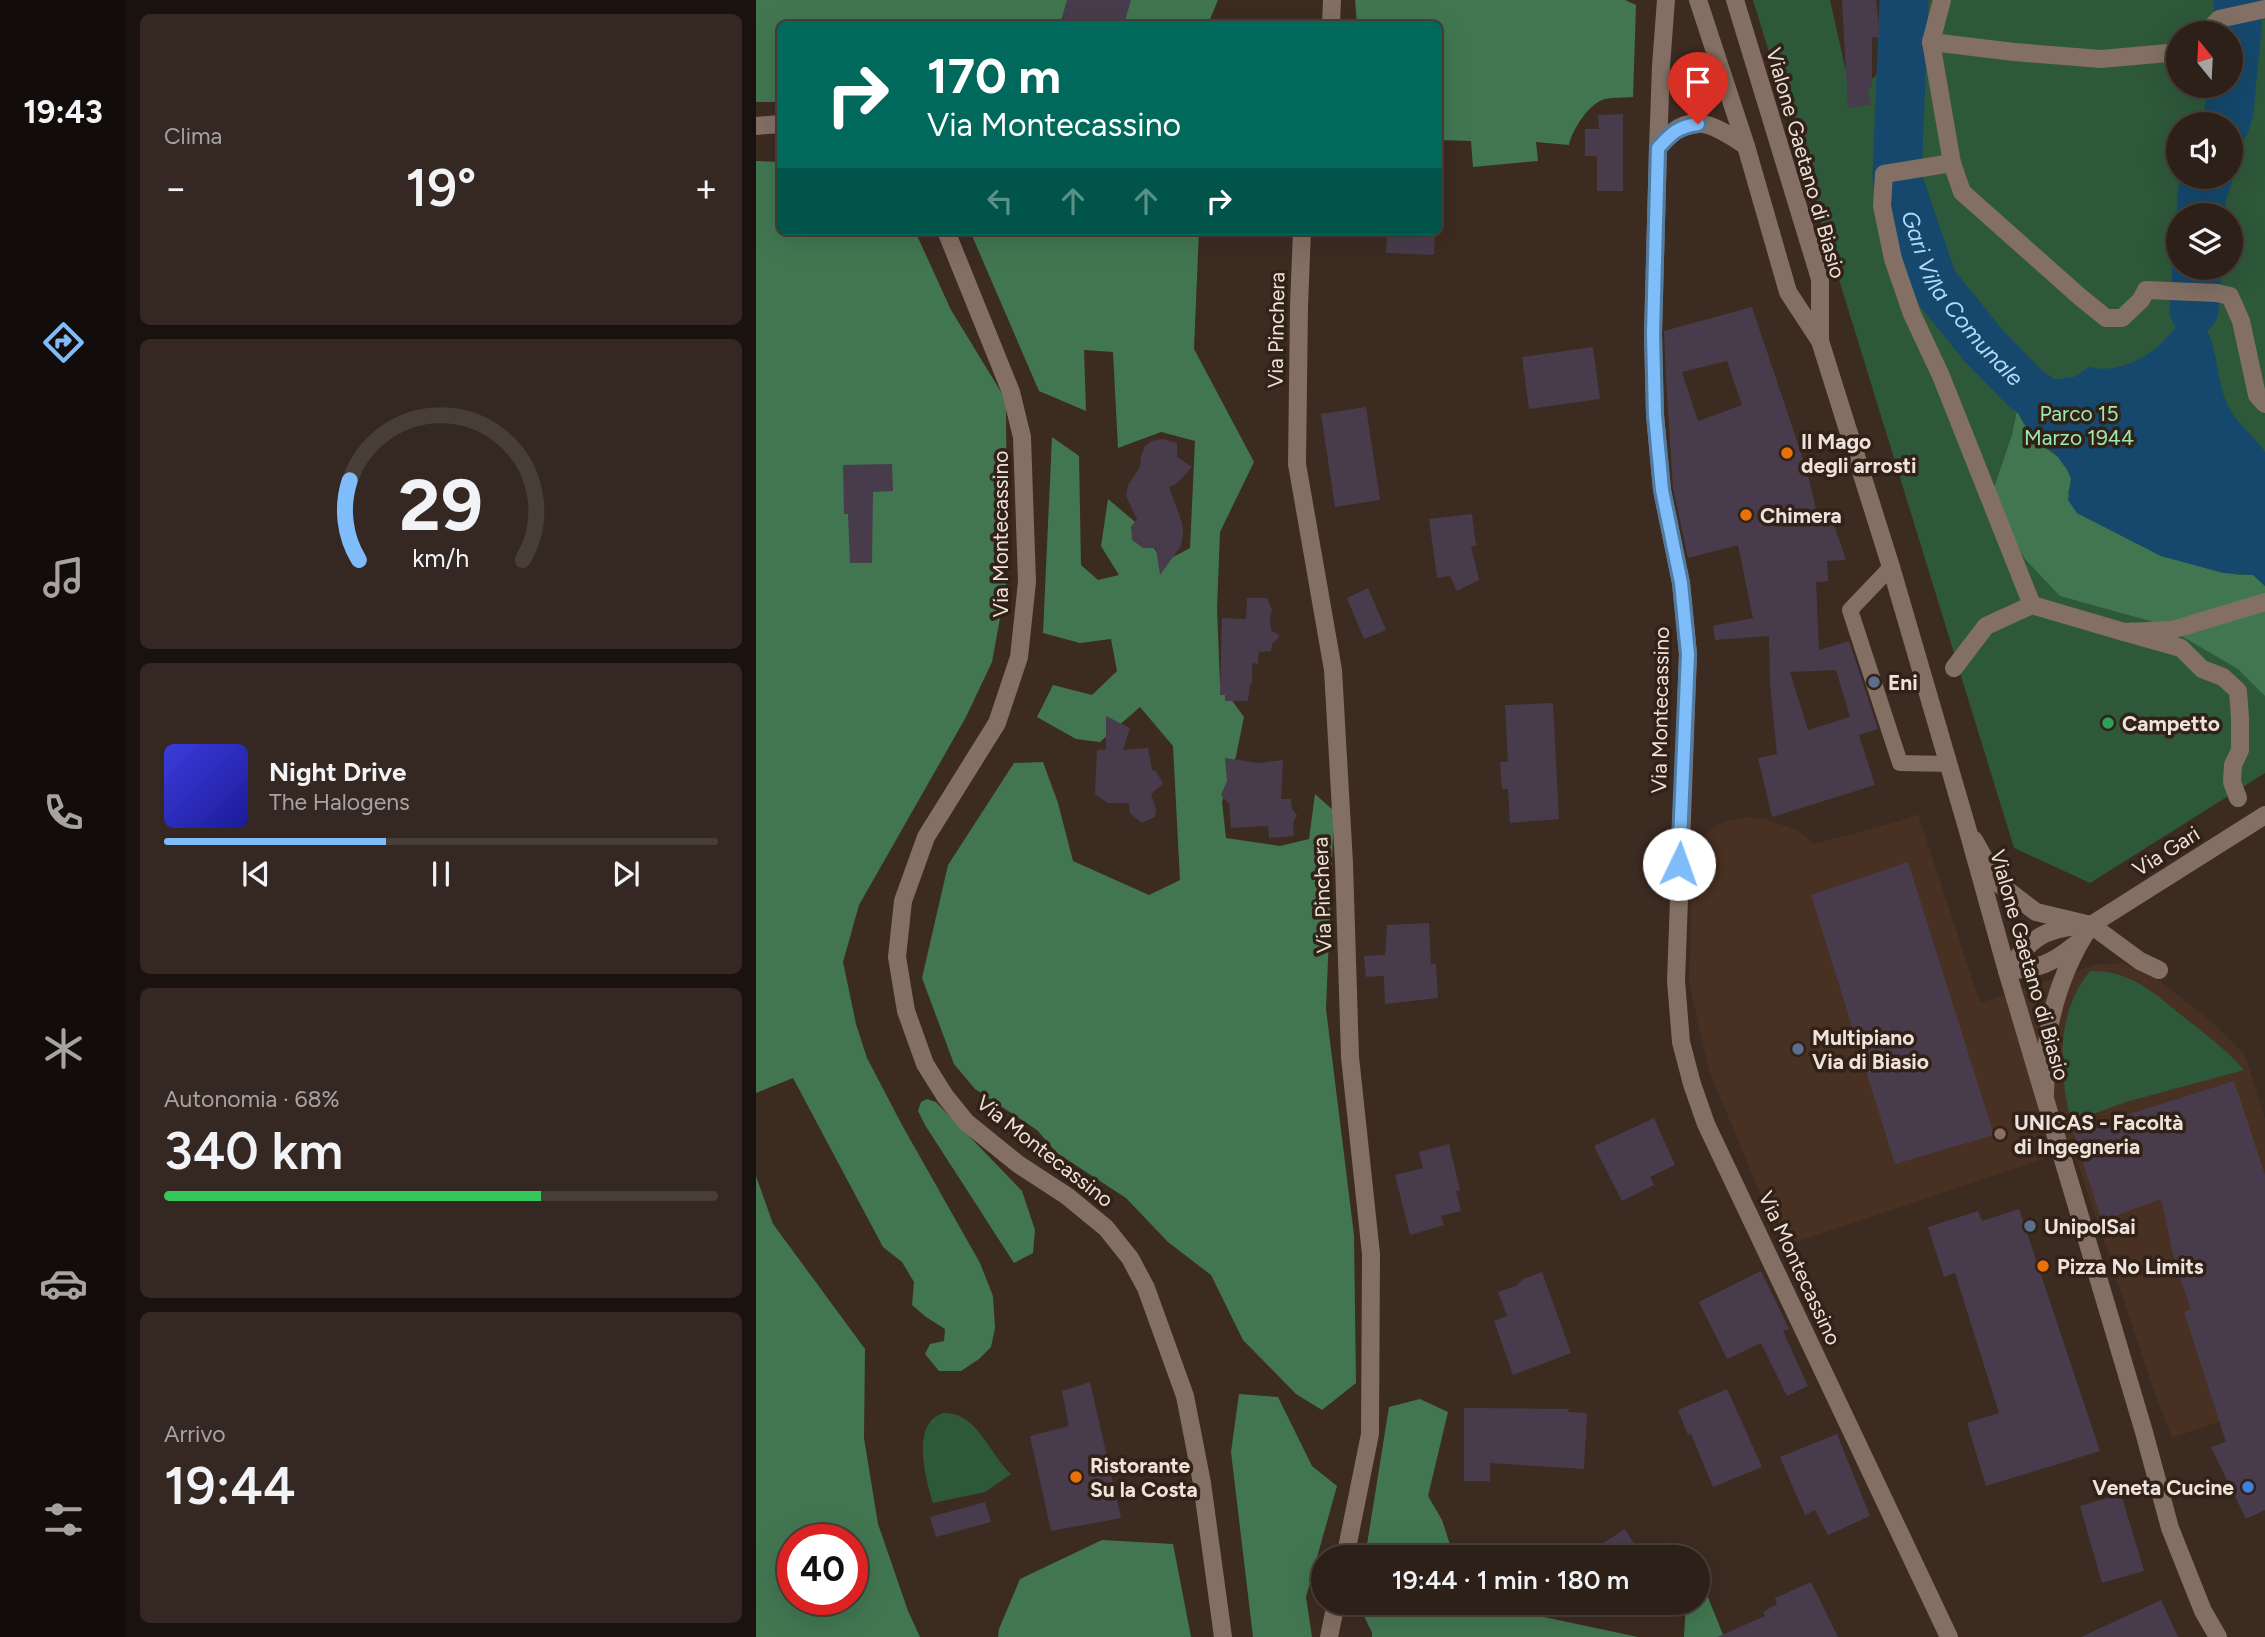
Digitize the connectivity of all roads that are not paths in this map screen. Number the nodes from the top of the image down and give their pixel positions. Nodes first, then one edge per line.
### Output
1 (1332, 0) edge
2 (1666, 0) edge
3 (1698, 0) edge
4 (1735, 0) edge
5 (1942, 0) edge
6 (2263, 9) edge
7 (1331, 21) edge
8 (2217, 21) edge
9 (1931, 42) junction
10 (2166, 53) edge
11 (777, 124) edge
12 (756, 127) edge
13 (1746, 146) junction
14 (1658, 148) junction
15 (1952, 163) junction
16 (948, 235) edge
17 (1302, 235) edge
18 (1820, 341) junction
19 (2265, 404) edge
20 (1891, 567) junction
21 (2265, 602) edge
22 (2032, 604) junction
23 (2124, 632) junction
24 (1954, 668) dead end
25 (1949, 764) junction
26 (2238, 798) dead end
27 (2265, 815) edge
28 (1968, 831) junction
29 (2091, 925) junction
30 (2079, 941) junction
31 (2159, 970) dead end
32 (2007, 971) junction
33 (2045, 1102) junction
34 (1348, 1545) edge
35 (1334, 1615) edge
36 (1223, 1637) edge
37 (1329, 1637) edge
38 (1949, 1637) edge
39 (2218, 1637) edge

1 - 7 street
2 - 14 street, Via Montecassino
3 - 13 street, Vialone Gaetano di Biasio
4 - 18 street, Vialone Gaetano di Biasio
5 - 9 street
6 - 8 street
9 - 10 street
9 - 15 street
11 - 12 street
13 - 14 street
13 - 18 street, Vialone Gaetano di Biasio
14 - 38 street, Via Montecassino
15 - 19 street
15 - 22 street
16 - 36 street, Via Montecassino
17 - 34 street, Via Pinchera
18 - 20 street, Vialone Gaetano di Biasio
20 - 25 street, Vialone Gaetano di Biasio
20 - 25 lane
21 - 23 street
22 - 23 street
22 - 24 street
23 - 26 street
25 - 28 street, Vialone Gaetano di Biasio
27 - 29 street, Via Gari
28 - 29 street
28 - 32 street, Vialone Gaetano di Biasio
29 - 30 street, Via Gari
29 - 31 street
29 - 32 street, Via Gari
30 - 32 street, Via Gari
30 - 33 street, Via Gari
32 - 33 street, Vialone Gaetano di Biasio
33 - 39 street, Vialone Gaetano di Biasio
35 - 37 street

